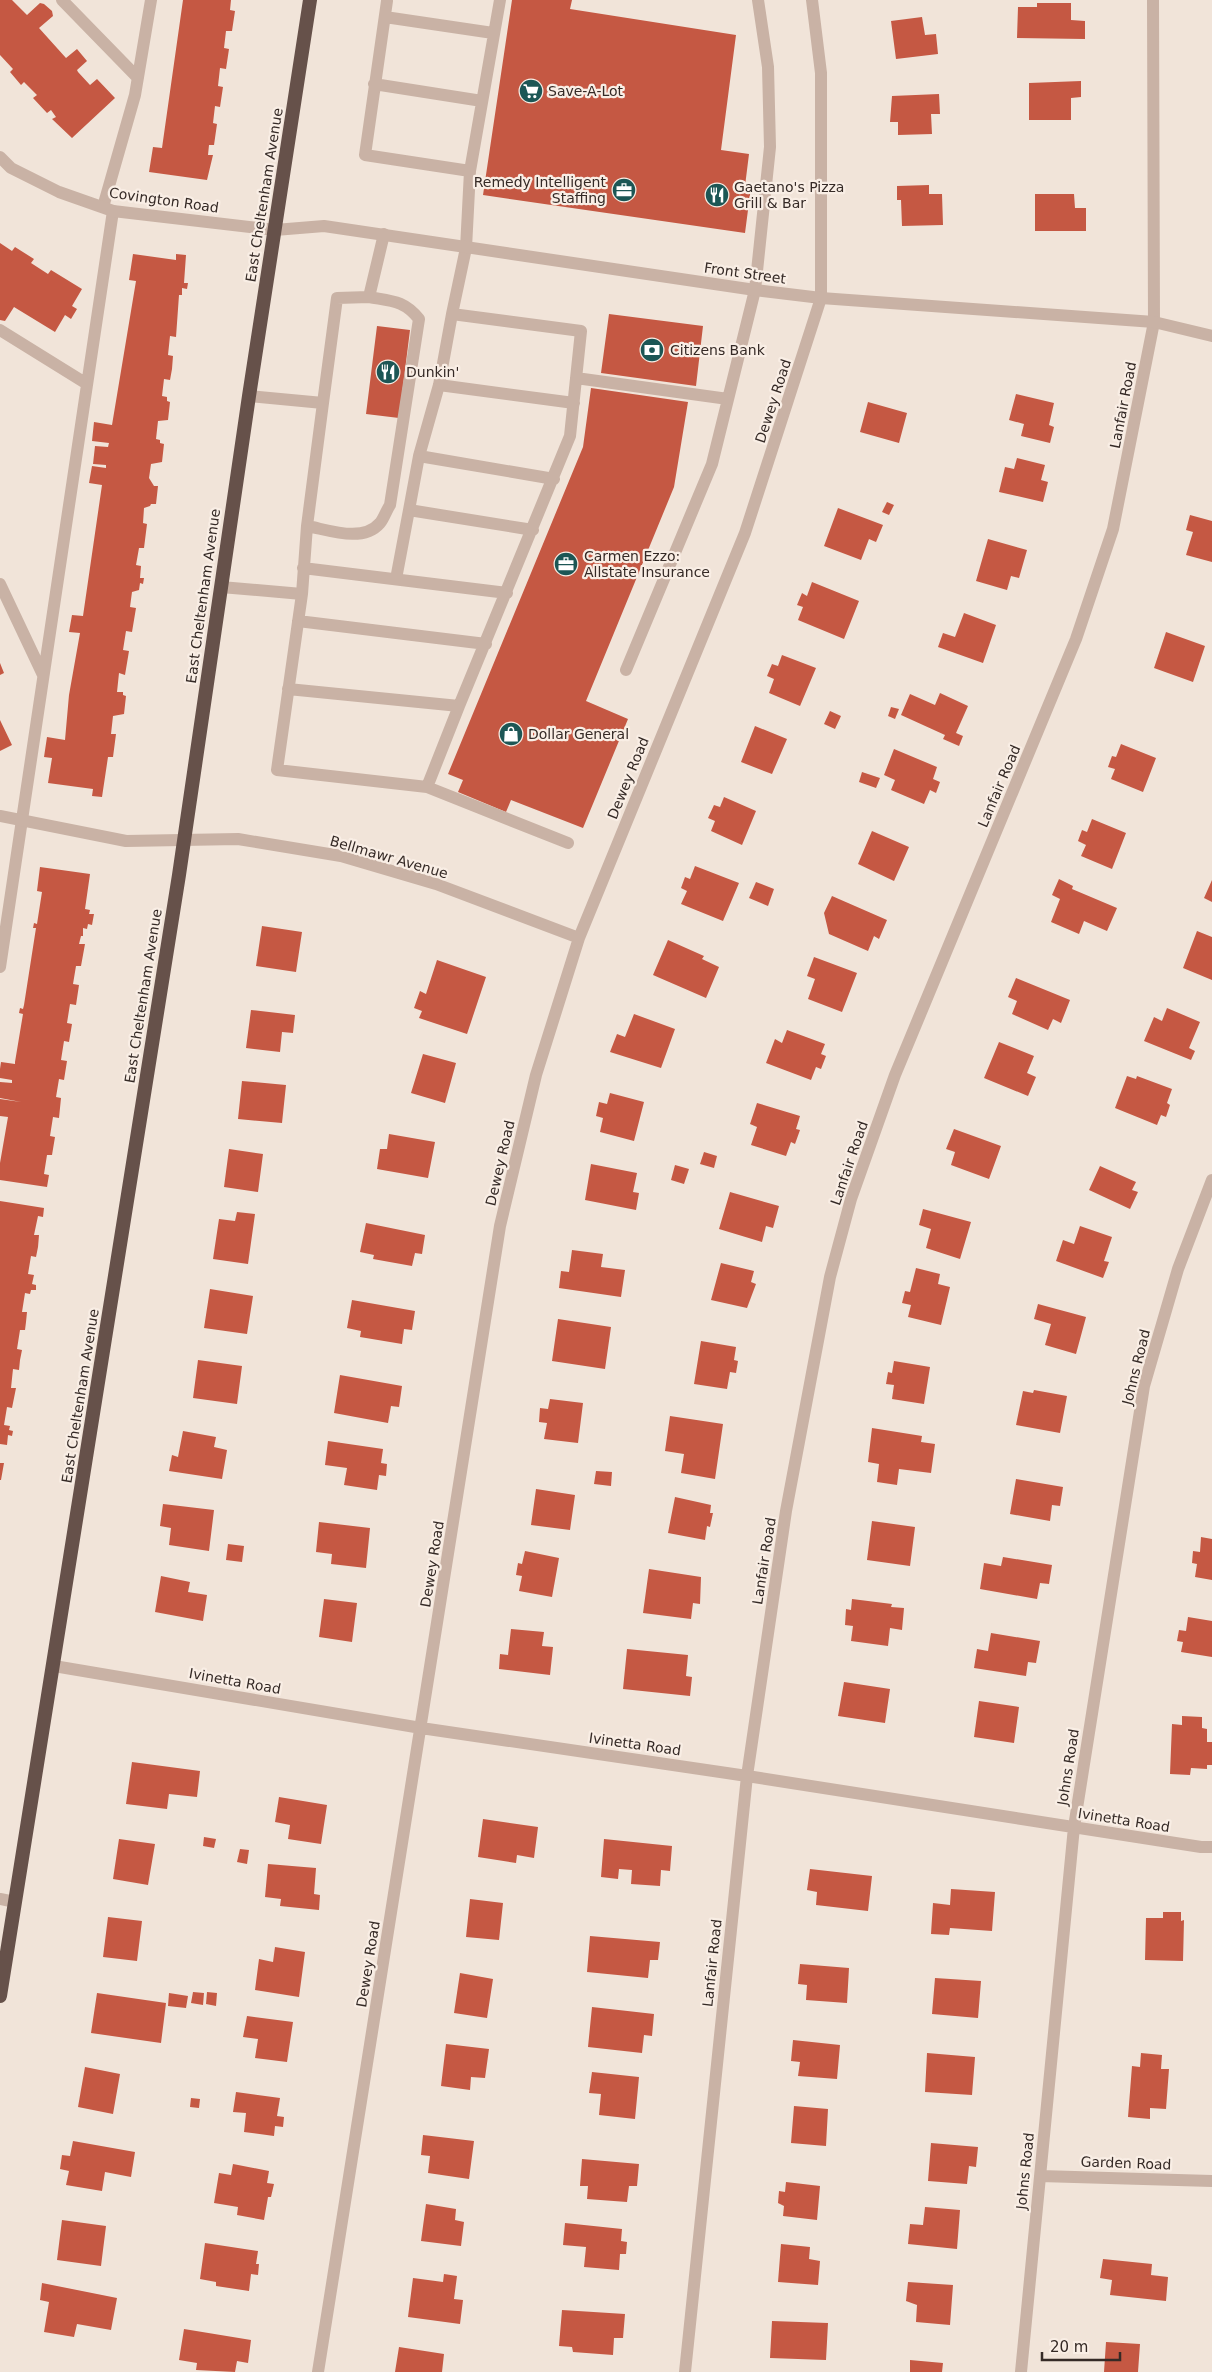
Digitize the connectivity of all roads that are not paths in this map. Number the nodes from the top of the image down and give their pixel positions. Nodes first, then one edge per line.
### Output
1 (62, 0) edge
2 (151, 0) edge
3 (310, 0) edge
4 (383, 0) edge
5 (500, 0) edge
6 (757, 0) edge
7 (812, 0) edge
8 (1153, 0) edge
9 (385, 17) junction
10 (493, 33) junction
11 (138, 78) junction
12 (374, 84) junction
13 (482, 101) junction
14 (0, 157) edge
15 (470, 170) junction
16 (108, 209) junction
17 (275, 230) junction
18 (384, 234) junction
19 (466, 248) junction
20 (754, 290) junction
21 (369, 297) junction
22 (821, 298) junction
23 (452, 314) junction
24 (1154, 322) junction
25 (0, 330) edge
26 (1212, 336) edge
27 (576, 378) junction
28 (87, 384) junction
29 (439, 385) junction
30 (249, 396) junction
31 (728, 399) junction
32 (323, 403) junction
33 (574, 403) junction
34 (419, 456) junction
35 (554, 479) junction
36 (409, 510) junction
37 (307, 526) junction
38 (533, 530) junction
39 (303, 568) junction
40 (396, 580) junction
41 (0, 584) edge
42 (221, 587) junction
43 (507, 593) junction
44 (302, 594) junction
45 (298, 621) junction
46 (486, 644) junction
47 (626, 670) dead end
48 (43, 675) junction
49 (288, 689) junction
50 (459, 706) junction
51 (427, 787) junction
52 (0, 816) edge
53 (21, 821) junction
54 (184, 840) junction
55 (568, 843) dead end
56 (3, 935) edge
57 (579, 938) junction
58 (0, 967) edge
59 (1212, 1180) edge
60 (54, 1666) junction
61 (421, 1728) junction
62 (746, 1776) junction
63 (1074, 1826) junction
64 (1212, 1847) edge
65 (0, 1899) edge
66 (15, 1902) junction
67 (0, 1996) edge
68 (1040, 2176) junction
69 (1212, 2181) edge
70 (318, 2372) edge
71 (685, 2372) edge
72 (1021, 2372) edge

1 - 11 street
2 - 11 street
3 - 17 highway, East Cheltenham Avenue
4 - 9 street
5 - 10 street
6 - 20 street
7 - 22 street, Dewey Road
8 - 24 street, Lanfair Road
9 - 10 street
9 - 12 street
10 - 13 street
11 - 16 street
12 - 13 street
12 - 15 street
13 - 15 street
14 - 16 street, Covington Road
15 - 19 street
16 - 17 street, Covington Road
16 - 28 street
17 - 18 street, Front Street
17 - 30 highway, East Cheltenham Avenue
18 - 19 street, Front Street
18 - 21 street
19 - 20 street, Front Street
19 - 23 street
20 - 22 street, Front Street
20 - 31 street
21 - 32 street
21 - 37 street
22 - 24 street, Front Street
22 - 57 street, Dewey Road
23 - 27 street
23 - 29 street
24 - 26 street, Front Street
24 - 62 street, Lanfair Road
25 - 28 street
27 - 31 street
27 - 33 street
28 - 48 street
29 - 33 street
29 - 34 street
30 - 32 street
30 - 42 highway, East Cheltenham Avenue
31 - 47 street
32 - 37 street
33 - 35 street
34 - 35 street
34 - 36 street
35 - 38 street
36 - 38 street
36 - 40 street
37 - 39 street
38 - 43 street
39 - 40 street
39 - 44 street
40 - 43 street
41 - 48 street
42 - 44 street
42 - 54 highway, East Cheltenham Avenue
43 - 46 street
44 - 45 street
45 - 46 street
45 - 49 street
46 - 50 street
48 - 53 street
49 - 50 street
49 - 51 street
50 - 51 street
51 - 55 street
52 - 53 street, Bellmawr Avenue
53 - 54 street, Bellmawr Avenue
53 - 56 street
54 - 57 street, Bellmawr Avenue
54 - 60 highway, East Cheltenham Avenue
56 - 58 street
57 - 61 street, Dewey Road
59 - 63 street, Johns Road
60 - 61 street, Ivinetta Road
60 - 66 highway, East Cheltenham Avenue
61 - 62 street, Ivinetta Road
61 - 70 street, Dewey Road
62 - 63 street, Ivinetta Road
62 - 71 street, Lanfair Road
63 - 64 street, Ivinetta Road
63 - 68 street, Johns Road
65 - 66 street
66 - 67 highway, East Cheltenham Avenue
68 - 69 street, Garden Road
68 - 72 street, Johns Road

